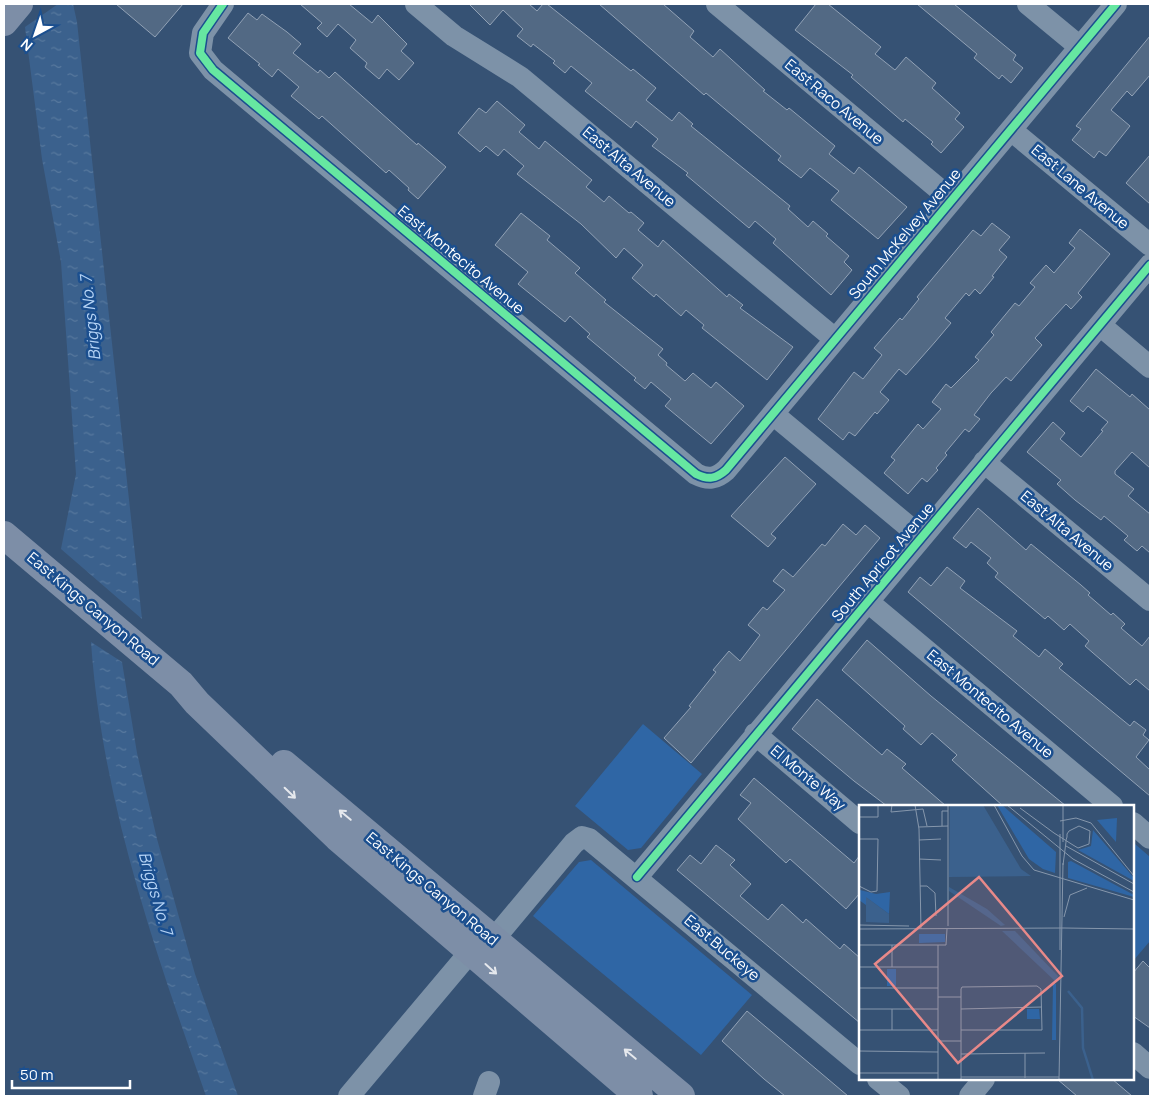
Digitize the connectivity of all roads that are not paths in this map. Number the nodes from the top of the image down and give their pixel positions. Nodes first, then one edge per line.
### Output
1 (19, 4) edge
2 (223, 4) edge
3 (416, 4) edge
4 (716, 4) edge
5 (1028, 4) edge
6 (1116, 4) edge
7 (4, 22) edge
8 (1080, 46) junction
9 (1011, 130) junction
10 (952, 200) junction
11 (1150, 245) edge
12 (1150, 265) edge
13 (1100, 325) junction
14 (835, 339) junction
15 (1150, 367) edge
16 (773, 414) junction
17 (984, 462) junction
18 (712, 478) joint
19 (4, 535) edge
20 (921, 537) junction
21 (1150, 600) edge
22 (867, 601) junction
23 (182, 684) junction
24 (755, 734) junction
25 (1111, 805) edge
26 (859, 822) edge
27 (1134, 824) edge
28 (1150, 838) edge
29 (637, 877) junction
30 (482, 945) junction
31 (1134, 1054) edge
32 (859, 1063) edge
33 (1150, 1068) edge
34 (879, 1080) edge
35 (983, 1080) edge
36 (661, 1092) edge
37 (349, 1096) edge
38 (899, 1096) edge
39 (970, 1096) edge

1 - 7 main road
2 - 18 street, East Montecito Avenue
3 - 14 street, East Alta Avenue
4 - 10 street, East Raco Avenue
5 - 8 street
6 - 8 street, South McKelvey Avenue
8 - 9 street, South McKelvey Avenue
9 - 10 street, South McKelvey Avenue
9 - 11 street, East Lane Avenue
10 - 14 street, South McKelvey Avenue
12 - 13 street, South Apricot Avenue
13 - 15 street
13 - 17 street, South Apricot Avenue
14 - 16 street, South McKelvey Avenue
16 - 18 street, South McKelvey Avenue
16 - 20 street
17 - 20 street, South Apricot Avenue
17 - 21 street, East Alta Avenue
19 - 23 main road, East Kings Canyon Road
20 - 22 street, South Apricot Avenue
22 - 24 street, South Apricot Avenue
22 - 25 street, East Montecito Avenue
30 -> 23 main road, East Kings Canyon Road
23 -> 30 main road, East Kings Canyon Road
24 - 26 street, El Monte Way
24 - 29 street, South Apricot Avenue
27 - 28 street
29 - 30 street, East Buckeye
29 - 32 street, East Buckeye
30 - 36 main road, East Kings Canyon Road
30 - 37 street
31 - 33 street
34 - 38 street
35 - 39 street

